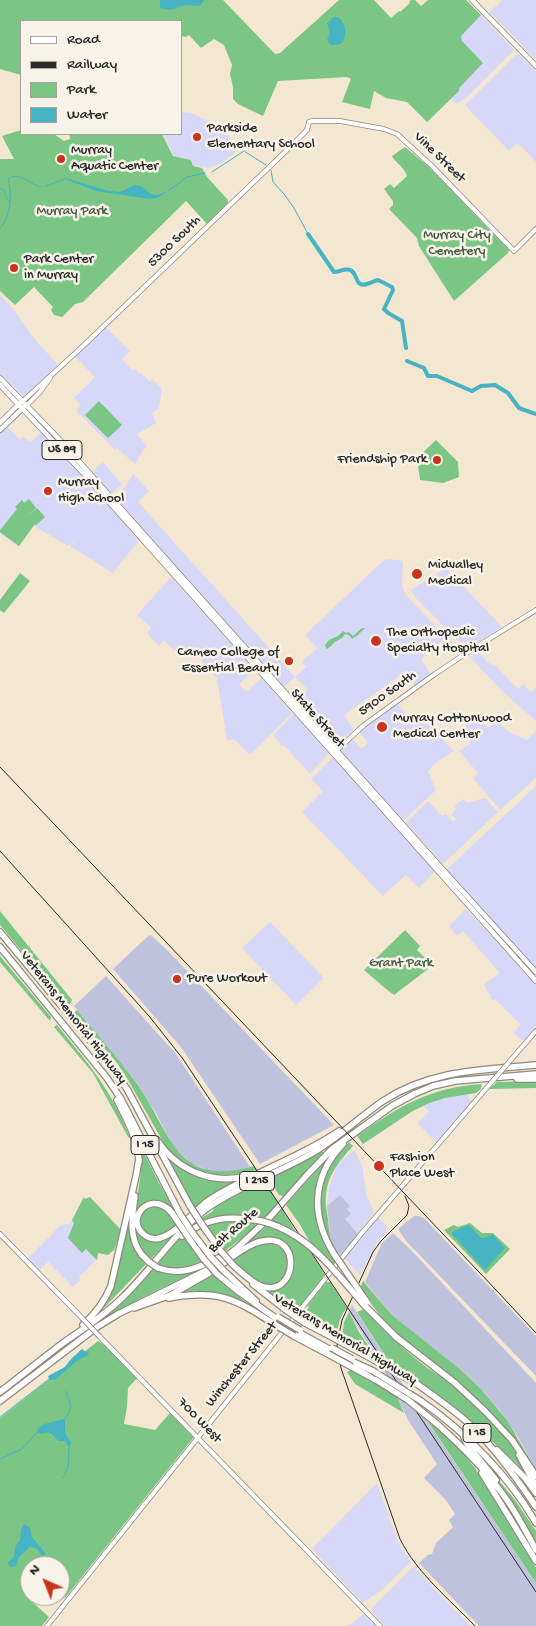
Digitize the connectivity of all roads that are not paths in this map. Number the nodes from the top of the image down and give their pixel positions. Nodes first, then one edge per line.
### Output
1 (472, 0) edge
2 (536, 66) edge
3 (309, 122) joint
4 (536, 229) edge
5 (0, 378) edge
6 (0, 385) edge
7 (23, 405) junction
8 (0, 423) edge
9 (0, 430) edge
10 (536, 610) edge
11 (335, 752) junction
12 (0, 932) edge
13 (0, 947) edge
14 (536, 972) edge
15 (536, 980) edge
16 (536, 1031) edge
17 (536, 1064) edge
18 (536, 1074) edge
19 (510, 1076) junction
20 (107, 1078) junction
21 (536, 1079) edge
22 (127, 1089) junction
23 (383, 1102) junction
24 (372, 1119) junction
25 (139, 1159) junction
26 (276, 1165) junction
27 (0, 1234) edge
28 (192, 1238) junction
29 (237, 1248) junction
30 (233, 1265) junction
31 (143, 1275) junction
32 (157, 1301) junction
33 (365, 1303) junction
34 (118, 1314) junction
35 (277, 1320) junction
36 (297, 1333) junction
37 (61, 1345) junction
38 (337, 1352) junction
39 (372, 1371) junction
40 (0, 1392) edge
41 (0, 1401) edge
42 (467, 1422) junction
43 (498, 1424) junction
44 (463, 1435) junction
45 (198, 1437) junction
46 (466, 1451) junction
47 (536, 1476) edge
48 (536, 1486) edge
49 (536, 1493) edge
50 (536, 1507) edge
51 (519, 1519) junction
52 (536, 1523) edge
53 (536, 1550) edge
54 (536, 1562) edge
55 (47, 1626) edge
56 (380, 1626) edge

1 - 2 main road
3 - 4 main road, Vine Street
3 - 7 main road, 5300 South
5 - 7 main road, State Street / US 89
6 - 7 main road, State Street / US 89
7 - 8 main road, 5300 South
7 - 9 main road, 5300 South
7 - 11 main road, State Street / US 89
10 - 11 main road, 5900 South
11 - 14 main road, State Street / US 89
11 - 15 main road, State Street / US 89
12 - 22 highway, Veterans Memorial Highway / I 15
13 - 20 highway, Veterans Memorial Highway / I 15
16 - 45 main road, Winchester Street, bridge
17 - 23 highway, Belt Route / I 215
18 - 19 highway, Belt Route / I 215
19 - 21 highway
19 - 24 highway, Belt Route / I 215
20 - 25 highway
20 - 28 highway, Veterans Memorial Highway / I 15, bridge
22 - 26 highway
22 - 30 highway, Veterans Memorial Highway / I 15, bridge
23 - 26 highway
23 - 31 highway, Belt Route / I 215
24 - 29 highway, Belt Route / I 215
24 - 33 highway, bridge
25 - 29 highway, bridge
25 - 37 highway
26 - 28 highway, bridge
27 - 45 main road, 700 West, bridge
28 - 35 highway, Veterans Memorial Highway / I 15, bridge
28 - 35 highway, bridge
29 - 34 highway, Belt Route / I 215
30 - 32 highway
30 - 42 highway, Veterans Memorial Highway / I 15, bridge
31 - 33 highway, bridge
31 - 37 highway, Belt Route / I 215
32 - 34 highway
32 - 35 highway
33 - 43 highway
34 - 41 highway, Belt Route / I 215
35 - 36 highway, Veterans Memorial Highway / I 15, bridge
36 - 38 highway, Veterans Memorial Highway / I 15
36 - 46 highway, bridge
37 - 40 highway, Belt Route / I 215
38 - 39 highway
38 - 39 highway, Veterans Memorial Highway / I 15, bridge
39 - 44 highway, Veterans Memorial Highway / I 15, bridge
42 - 49 highway
42 - 50 highway, Veterans Memorial Highway / I 15
43 - 47 highway
43 - 48 highway
44 - 51 highway
44 - 52 highway, Veterans Memorial Highway / I 15
45 - 55 main road, Winchester Street
45 - 56 main road, 700 West
46 - 51 highway
46 - 54 highway
51 - 53 highway

